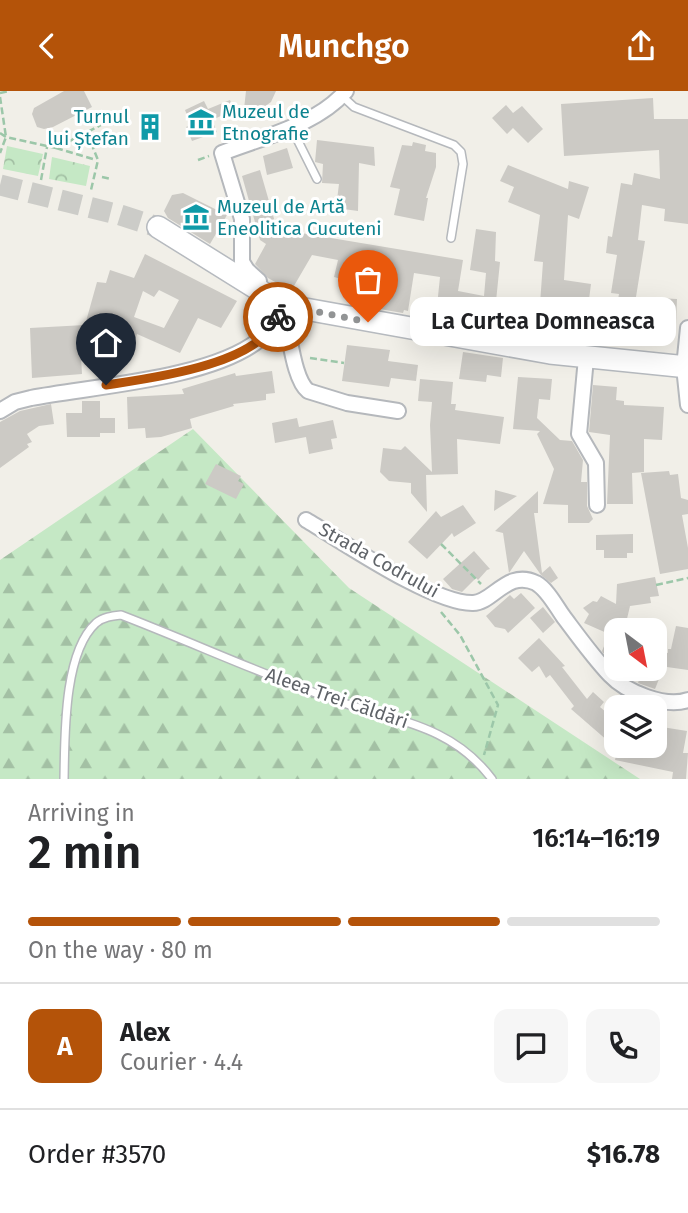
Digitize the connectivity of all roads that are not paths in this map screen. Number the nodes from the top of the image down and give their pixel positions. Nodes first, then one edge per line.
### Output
1 (344, 93) edge
2 (291, 127) junction
3 (317, 179) dead end
4 (158, 227) tunnel mouth
5 (452, 238) dead end
6 (278, 309) junction
7 (688, 328) edge
8 (586, 358) junction
9 (686, 367) edge
10 (688, 405) edge
11 (0, 411) edge
12 (398, 411) dead end
13 (597, 505) dead end
14 (306, 520) dead end
15 (688, 701) edge
16 (64, 779) edge
17 (492, 779) edge

1 - 2 street
1 - 5 lane
2 - 3 lane
2 - 6 street
4 - 6 street
6 - 8 street
6 - 11 street
6 - 12 street
7 - 9 street
8 - 9 street
8 - 13 street
9 - 10 street
14 - 15 street, Strada Codrului
16 - 17 lane, Aleea Trei Căldări

